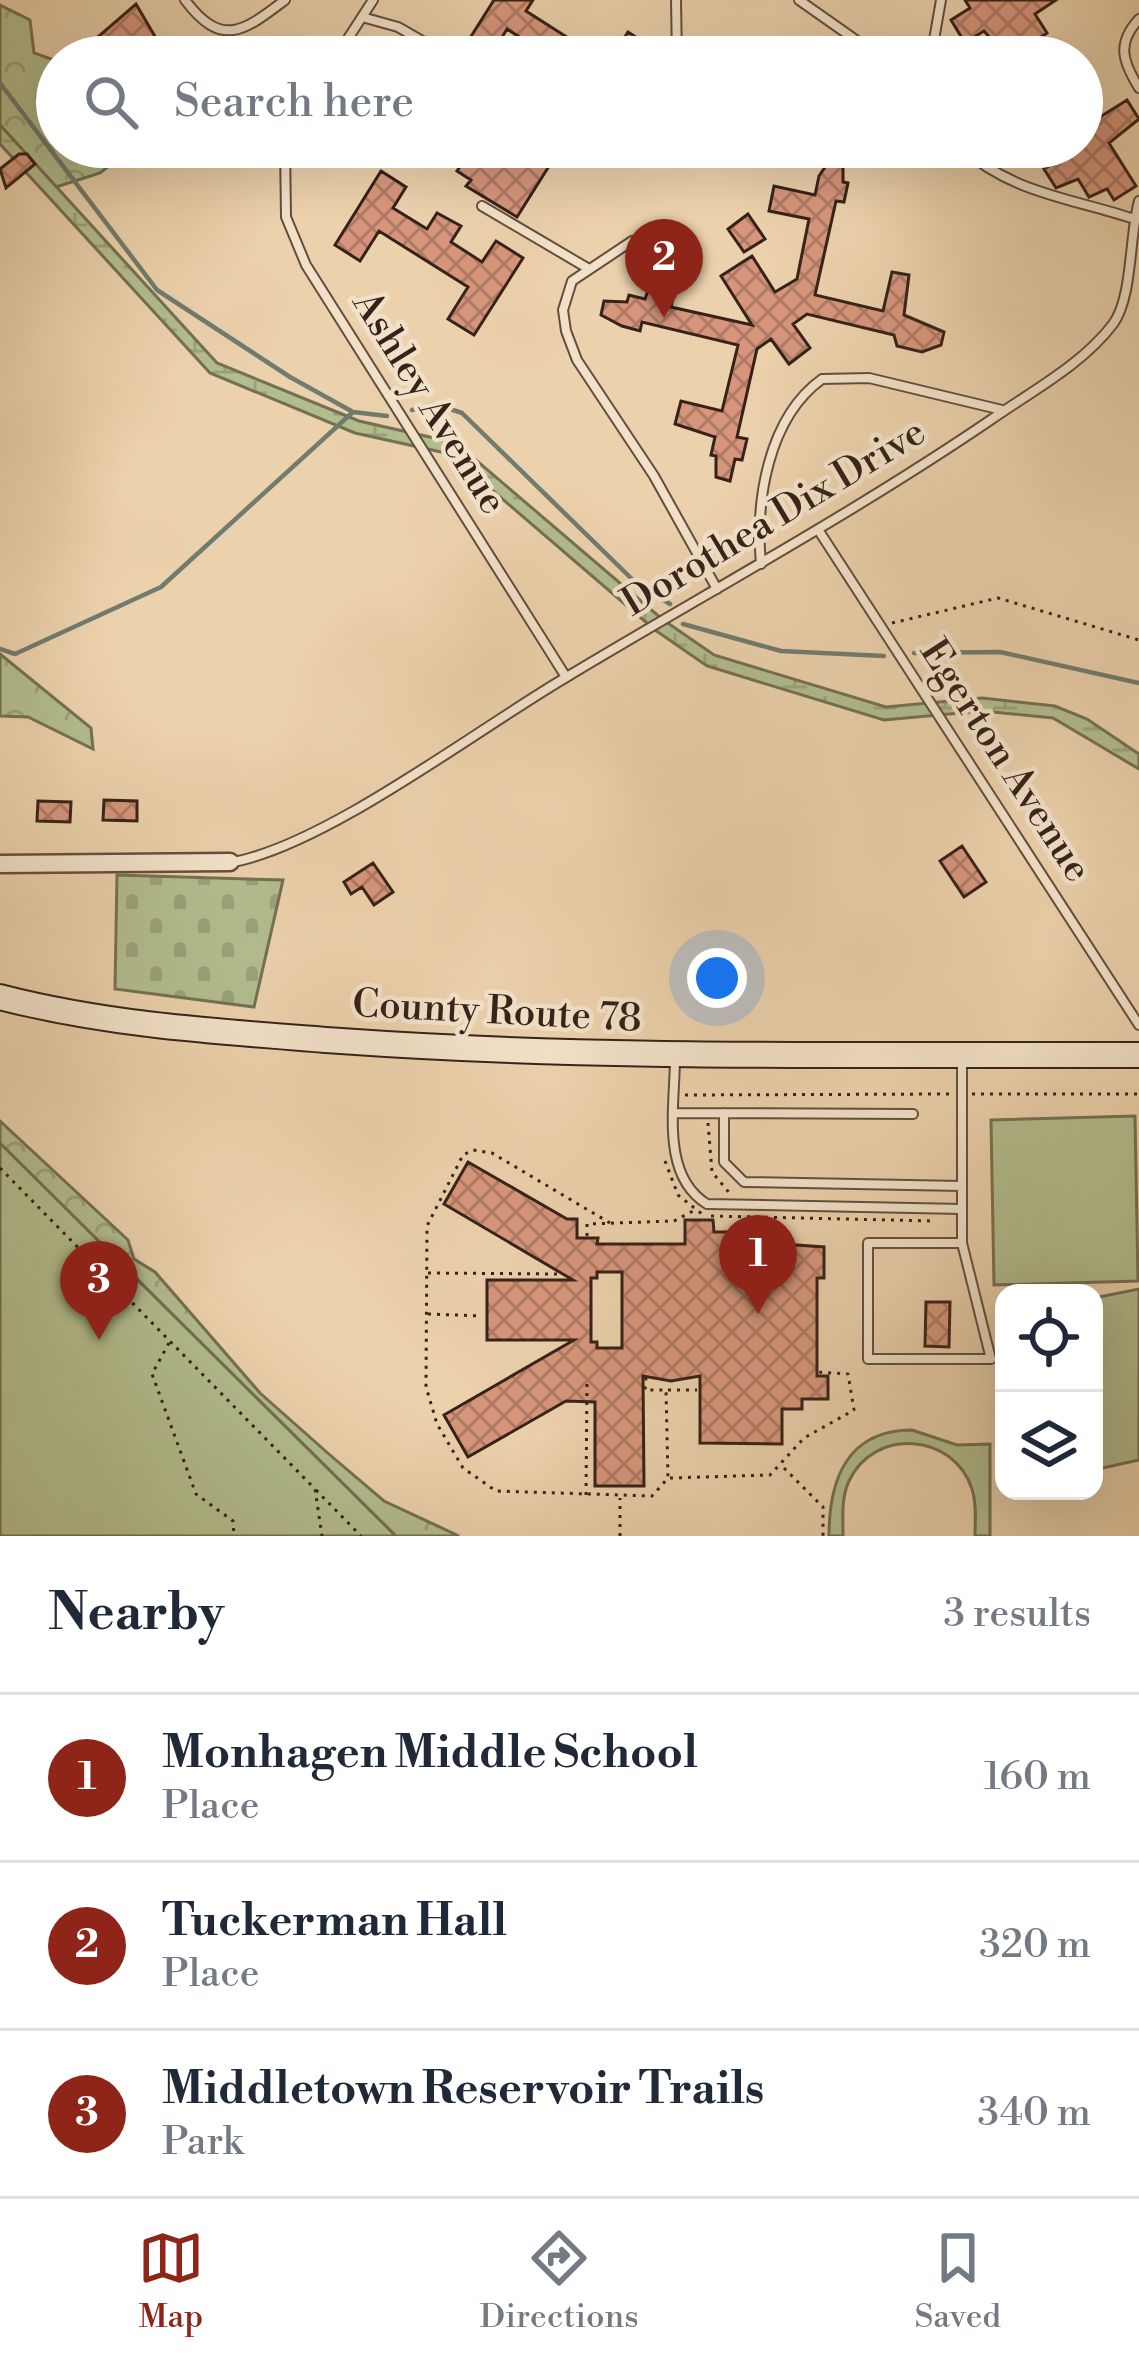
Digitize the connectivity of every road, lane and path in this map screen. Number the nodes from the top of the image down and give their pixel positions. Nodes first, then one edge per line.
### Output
1 (185, 0) edge
2 (285, 0) edge
3 (373, 0) edge
4 (676, 0) edge
5 (799, 0) edge
6 (941, 0) edge
7 (362, 17) junction
8 (1139, 19) edge
9 (350, 36) edge
10 (414, 36) edge
11 (677, 36) edge
12 (850, 36) edge
13 (935, 36) edge
14 (1139, 88) edge
15 (285, 168) edge
16 (984, 168) edge
17 (1139, 201) edge
18 (482, 206) dead end
19 (1134, 219) junction
20 (632, 241) dead end
21 (589, 268) junction
22 (1003, 411) junction
23 (819, 531) junction
24 (761, 564) junction
25 (717, 589) junction
26 (884, 626) junction
27 (1139, 640) edge
28 (566, 677) junction
29 (230, 862) joint
30 (0, 864) edge
31 (0, 997) edge
32 (1139, 1025) edge
33 (962, 1054) junction
34 (675, 1055) junction
35 (1139, 1055) edge
36 (955, 1094) dead end
37 (970, 1094) dead end
38 (1139, 1094) edge
39 (683, 1095) dead end
40 (675, 1113) junction
41 (724, 1113) junction
42 (913, 1114) dead end
43 (0, 1168) edge
44 (716, 1181) dead end
45 (962, 1186) junction
46 (701, 1201) junction
47 (962, 1203) junction
48 (585, 1208) junction
49 (587, 1223) junction
50 (610, 1223) junction
51 (587, 1236) dead end
52 (962, 1243) junction
53 (427, 1273) junction
54 (561, 1274) dead end
55 (426, 1314) junction
56 (482, 1316) dead end
57 (170, 1341) junction
58 (817, 1372) dead end
59 (646, 1377) dead end
60 (587, 1384) dead end
61 (666, 1390) junction
62 (697, 1390) dead end
63 (783, 1466) junction
64 (668, 1478) junction
65 (315, 1489) junction
66 (586, 1496) junction
67 (620, 1496) junction
68 (234, 1536) edge
69 (322, 1536) edge
70 (361, 1536) edge
71 (620, 1536) edge
72 (823, 1536) edge

1 - 2 lane
3 - 7 lane
4 - 11 lane
5 - 12 lane
6 - 13 lane
7 - 9 lane
7 - 10 lane
8 - 14 lane
15 - 28 lane, Ashley Avenue
16 - 19 lane
17 - 19 lane, Dorothea Dix Drive
18 - 21 lane
19 - 22 lane, Dorothea Dix Drive
20 - 21 lane
21 - 25 lane
22 - 23 lane, Dorothea Dix Drive
22 - 24 lane
23 - 24 lane, Dorothea Dix Drive
23 - 26 lane, Egerton Avenue
24 - 25 lane, Dorothea Dix Drive
25 - 28 lane, Dorothea Dix Drive
26 - 27 path
26 - 32 lane, Egerton Avenue
28 - 29 lane, Dorothea Dix Drive
29 - 30 street
31 - 34 street, County Route 78
33 - 34 street, County Route 78
33 - 35 street, County Route 78
33 - 45 lane
34 - 40 lane
36 - 39 path
37 - 38 path
40 - 41 lane
40 - 46 lane
41 - 42 lane
41 - 45 lane
43 - 57 path
44 - 46 path
45 - 47 lane
46 - 47 lane
46 - 50 path
47 - 52 lane
48 - 49 path
48 - 50 path
48 - 53 path
49 - 50 path
49 - 51 path
52 - 52 lane
53 - 54 path
53 - 55 path
55 - 56 path
55 - 66 path
57 - 65 path
57 - 68 path
58 - 63 path
59 - 61 path
60 - 66 path
61 - 62 path
61 - 64 path
63 - 64 path
63 - 72 path
64 - 67 path
65 - 69 path
65 - 70 path
66 - 67 path
67 - 71 path

